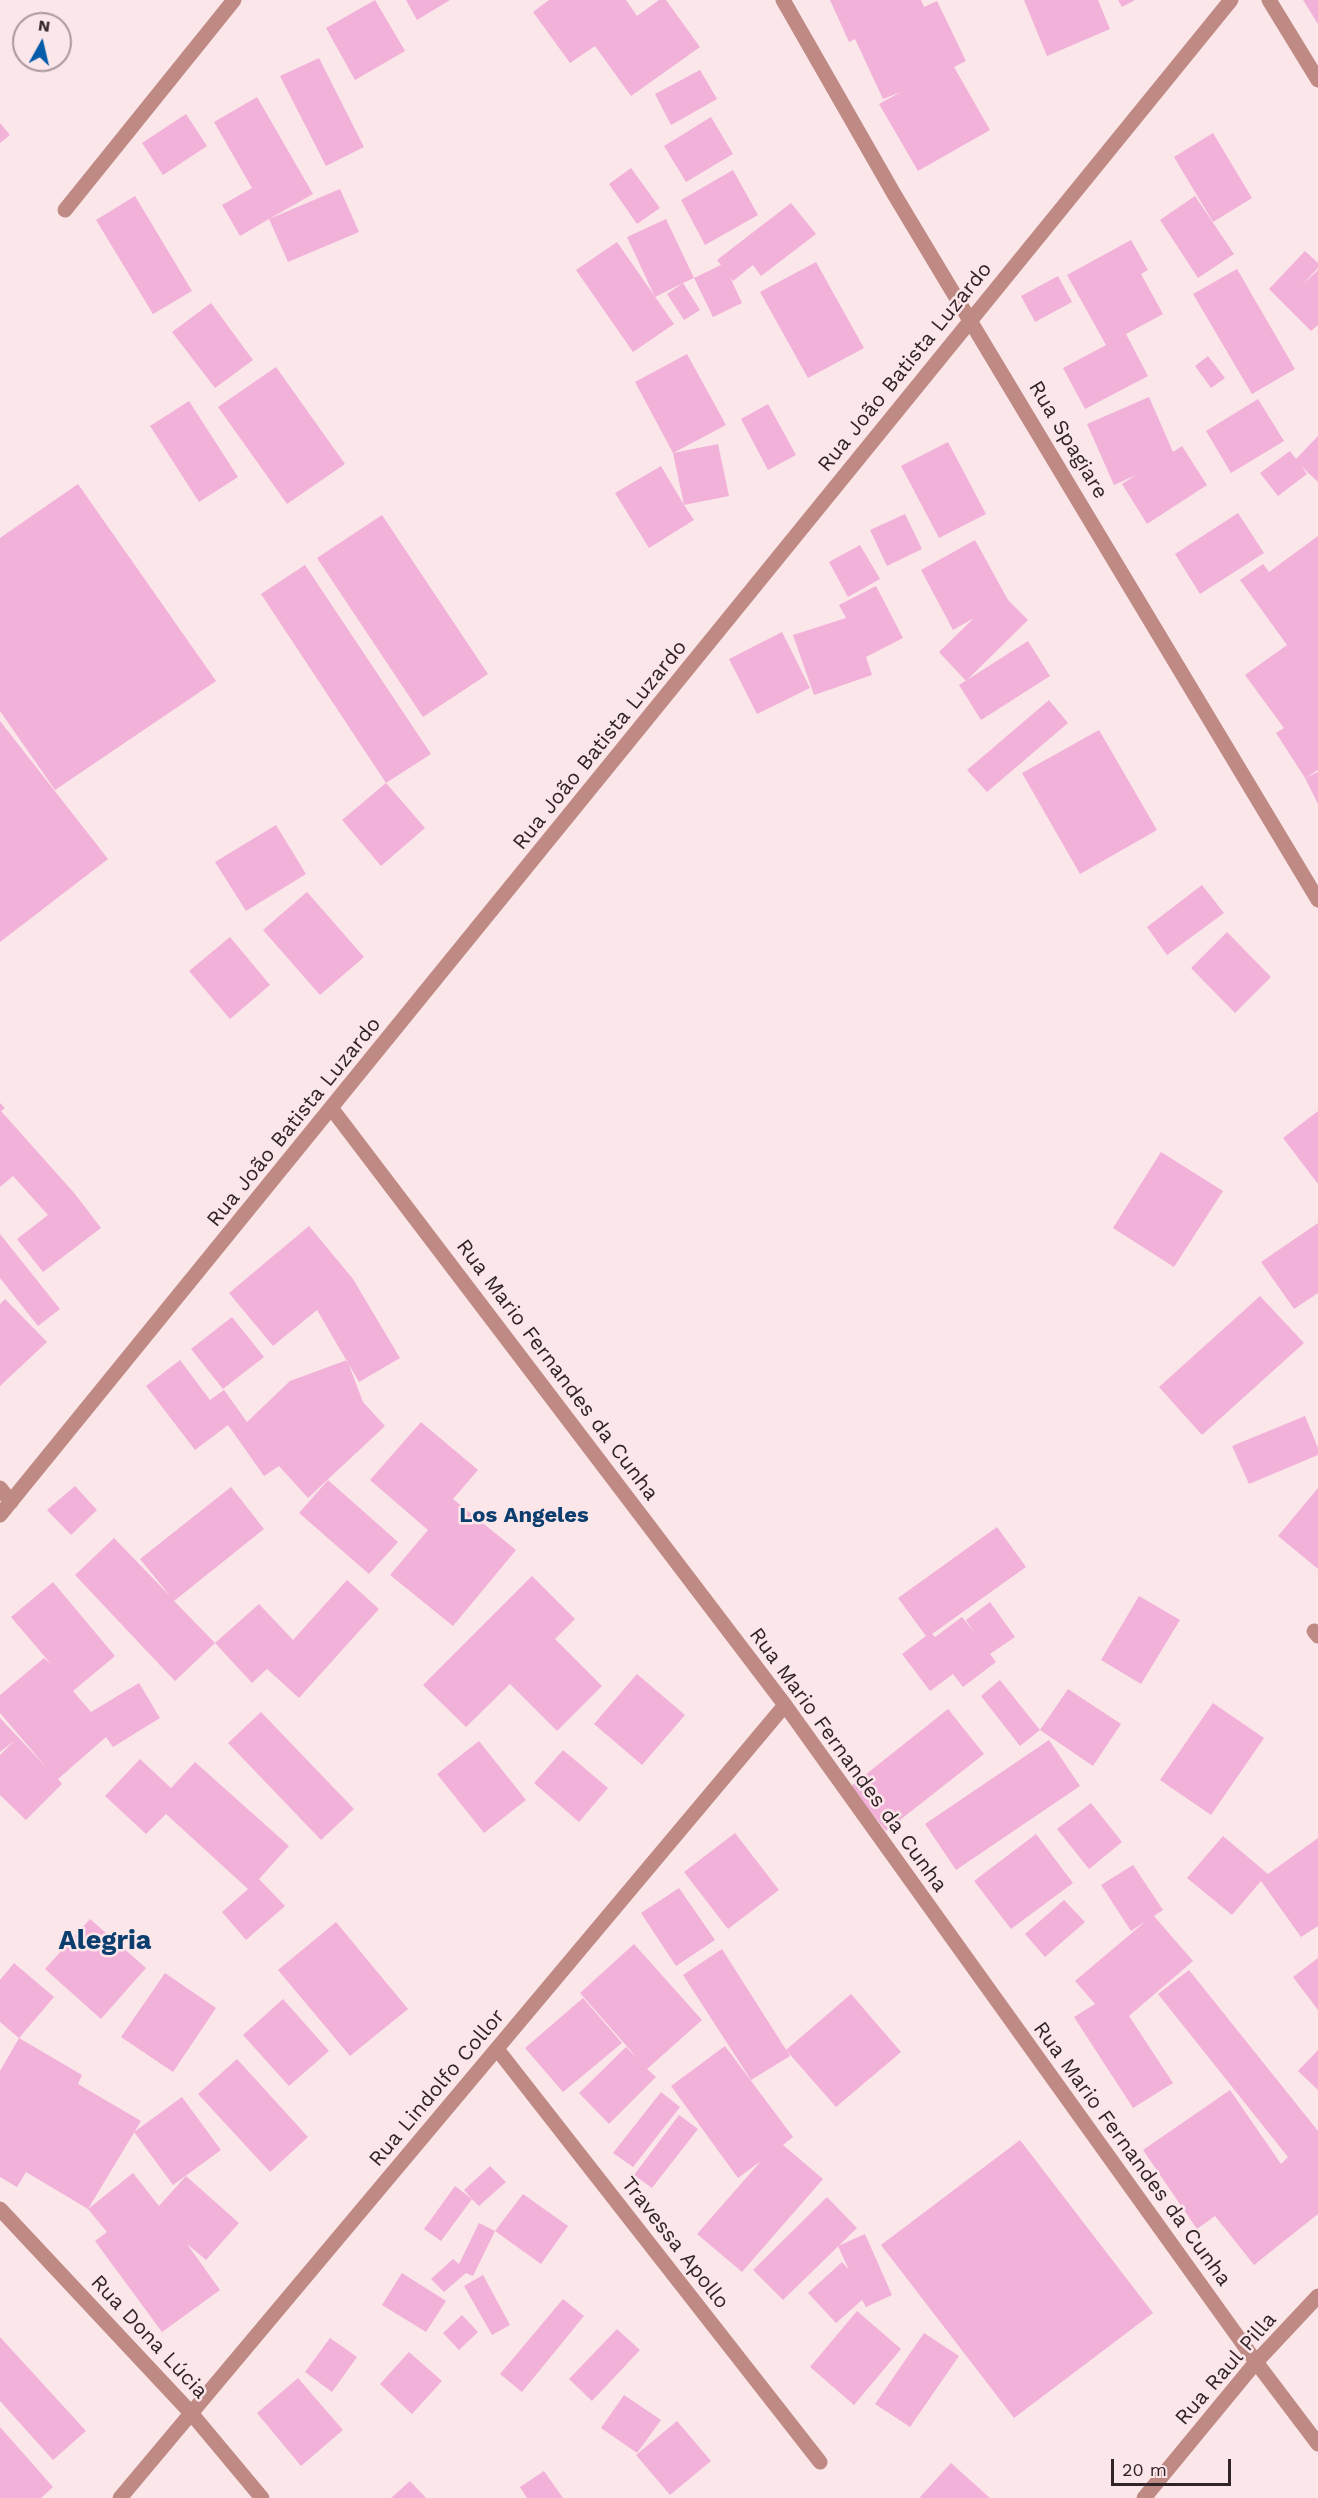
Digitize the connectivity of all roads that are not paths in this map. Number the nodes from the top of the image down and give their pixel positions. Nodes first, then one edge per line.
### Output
1 (234, 0) edge
2 (783, 0) edge
3 (1232, 0) edge
4 (1269, 0) edge
5 (1318, 80) edge
6 (65, 210) dead end
7 (971, 318) junction
8 (1318, 900) edge
9 (332, 1109) junction
10 (0, 1488) edge
11 (11, 1502) junction
12 (0, 1515) edge
13 (785, 1705) junction
14 (497, 2049) junction
15 (0, 2209) edge
16 (1318, 2296) edge
17 (1256, 2362) junction
18 (191, 2413) junction
19 (1318, 2444) edge
20 (820, 2462) dead end
21 (120, 2498) edge
22 (262, 2498) edge
23 (1144, 2498) edge

1 - 6 street
2 - 7 street, Rua Spagiare
3 - 7 street, Rua João Batista Luzardo
4 - 5 street
7 - 8 street, Rua Spagiare
7 - 9 street, Rua João Batista Luzardo
9 - 11 street, Rua João Batista Luzardo
9 - 13 street, Rua Mario Fernandes da Cunha
10 - 11 street
11 - 12 street, Rua João Batista Luzardo
13 - 14 street, Rua Lindolfo Collor
13 - 17 street, Rua Mario Fernandes da Cunha
14 - 18 street, Rua Lindolfo Collor
14 - 20 street, Travessa Apollo
15 - 18 street, Rua Dona Lúcia
16 - 17 street, Rua Raul Pilla
17 - 19 street, Rua Mario Fernandes da Cunha
17 - 23 street, Rua Raul Pilla
18 - 21 street, Rua Lindolfo Collor
18 - 22 street, Rua Dona Lúcia

